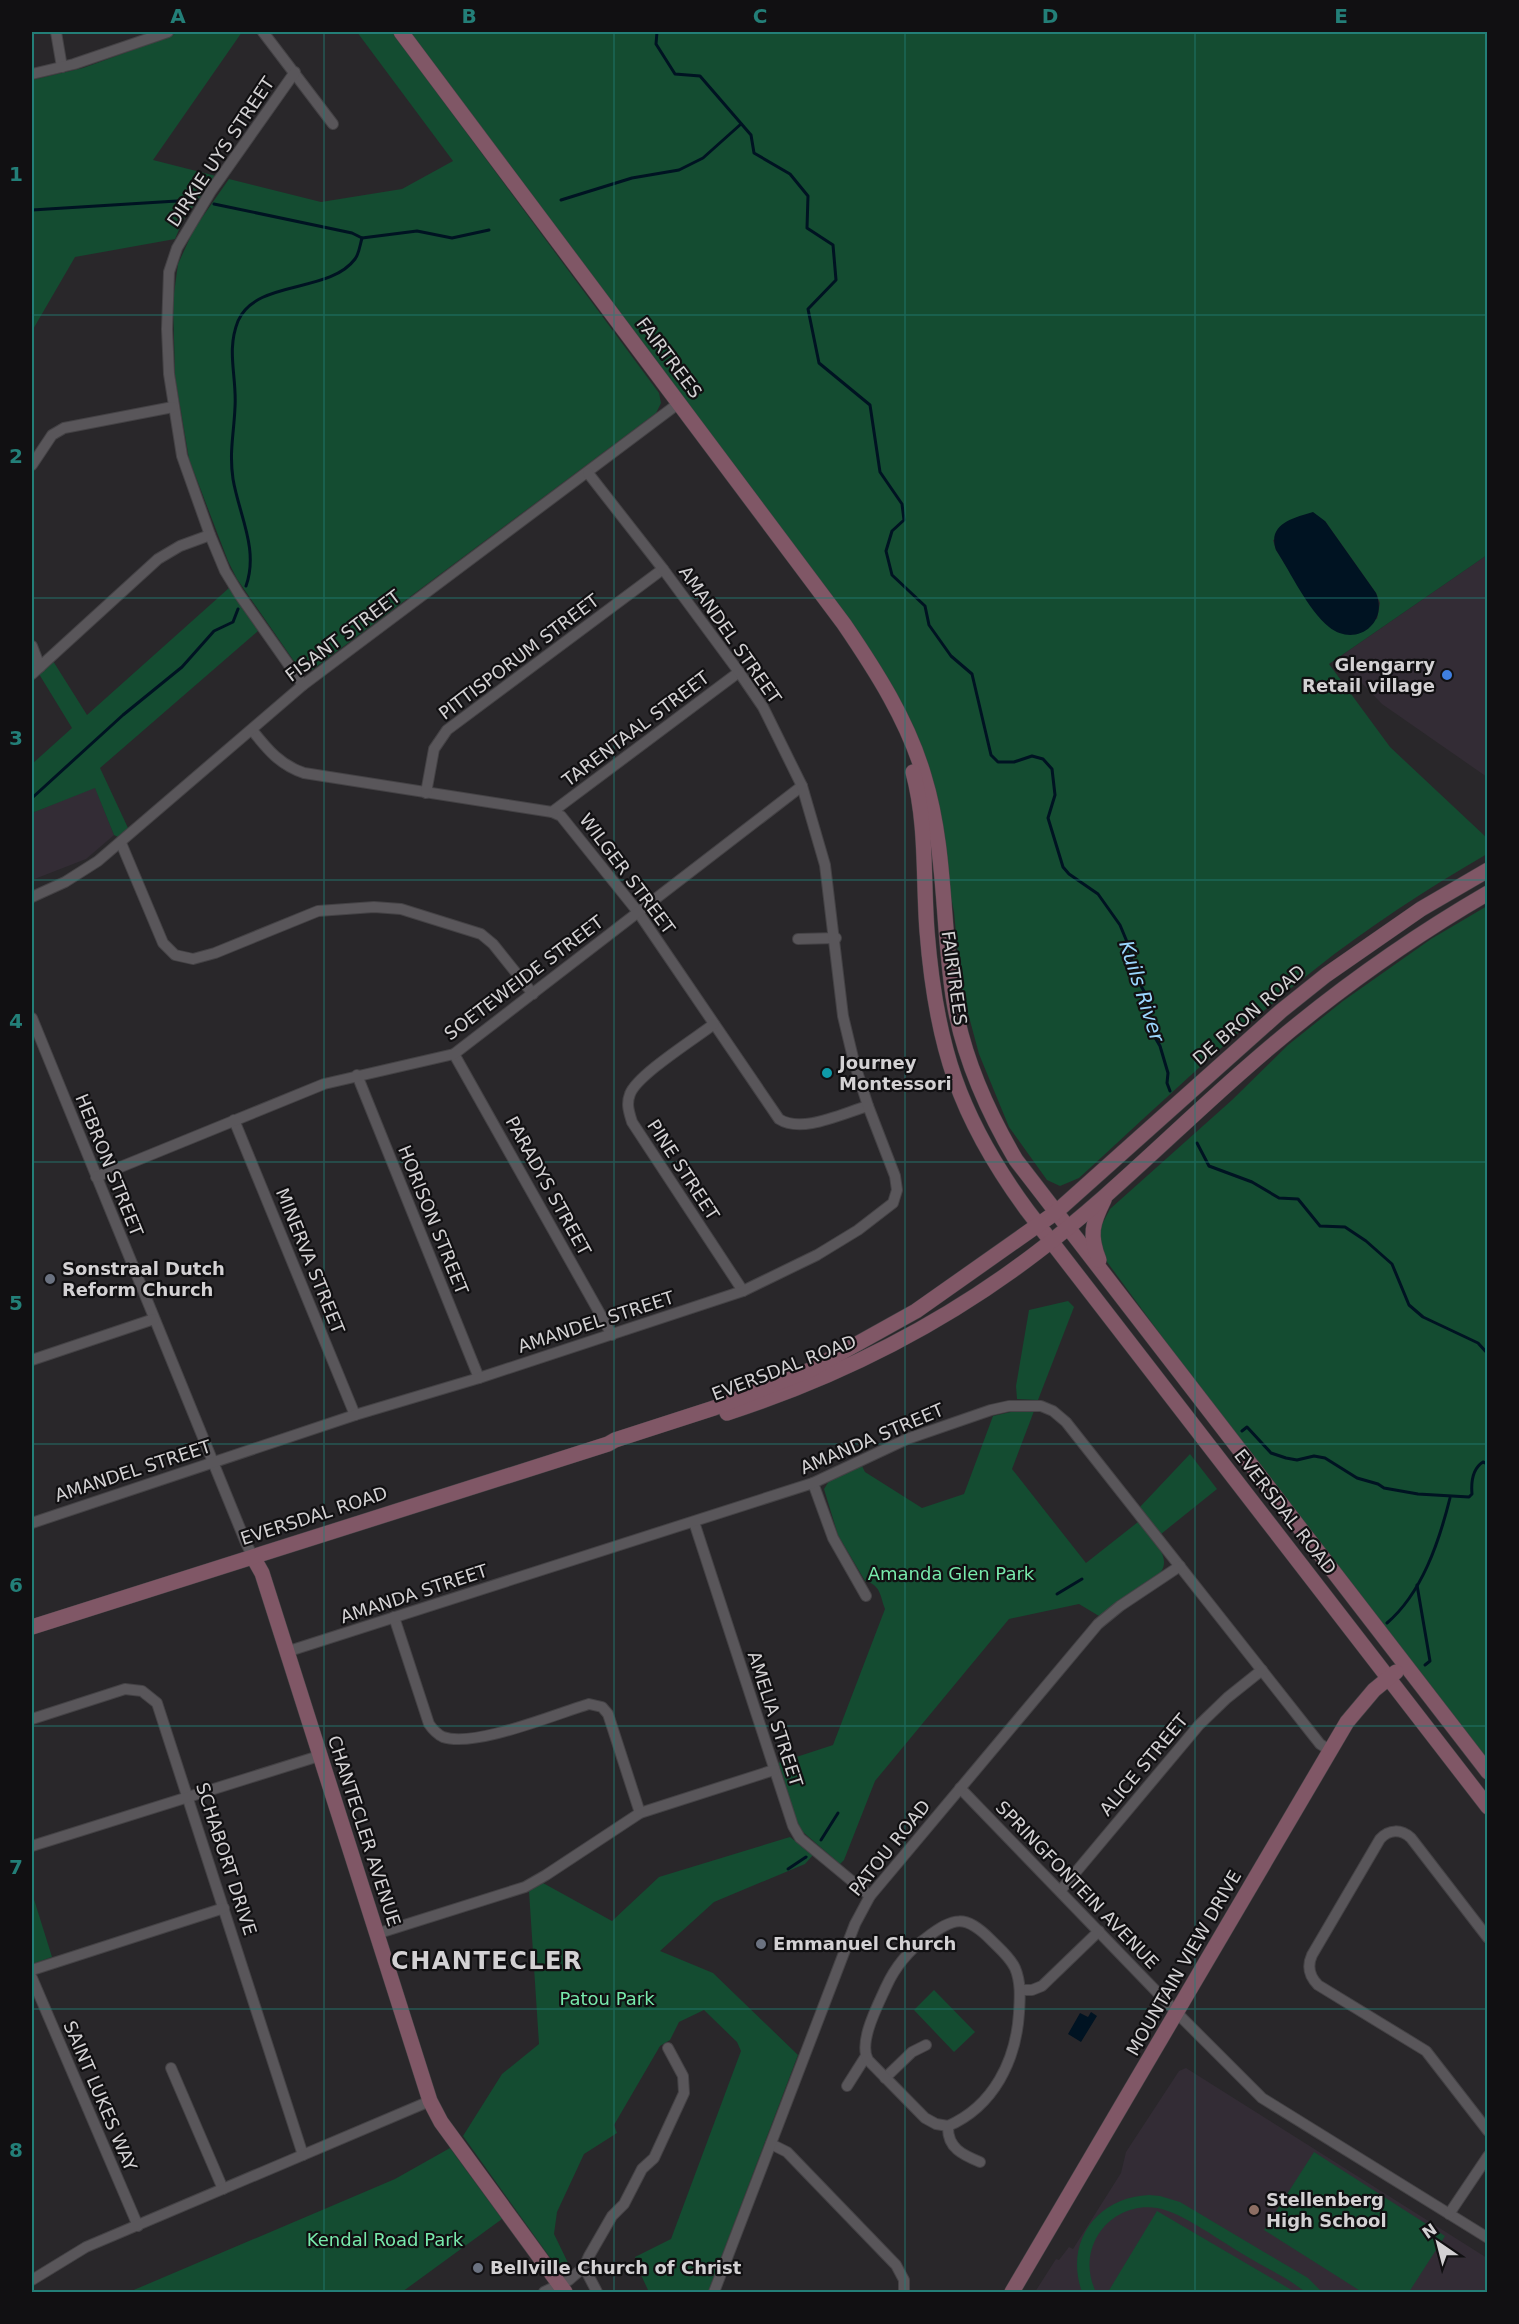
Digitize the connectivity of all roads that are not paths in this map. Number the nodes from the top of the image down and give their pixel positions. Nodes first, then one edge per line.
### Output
1 (56, 32) edge
2 (168, 32) edge
3 (263, 32) edge
4 (401, 32) edge
5 (62, 67) junction
6 (295, 72) junction
7 (32, 74) edge
8 (333, 124) dead end
9 (679, 403) junction
10 (173, 407) junction
11 (32, 465) edge
12 (588, 473) junction
13 (210, 535) junction
14 (663, 569) junction
15 (32, 646) edge
16 (36, 670) edge
17 (739, 672) junction
18 (303, 686) junction
19 (897, 713) junction
20 (252, 730) junction
21 (802, 786) junction
22 (426, 792) junction
23 (552, 812) junction
24 (121, 843) junction
25 (1488, 870) edge
26 (1488, 893) edge
27 (32, 897) edge
28 (638, 912) junction
29 (836, 938) junction
30 (798, 939) dead end
31 (533, 994) junction
32 (32, 1018) edge
33 (714, 1024) junction
34 (454, 1054) junction
35 (357, 1075) junction
36 (868, 1106) junction
37 (234, 1120) junction
38 (96, 1177) junction
39 (1113, 1188) junction
40 (1055, 1213) junction
41 (1039, 1225) junction
42 (1068, 1228) junction
43 (1052, 1241) junction
44 (1106, 1277) junction
45 (743, 1291) junction
46 (154, 1319) junction
47 (612, 1335) junction
48 (32, 1360) edge
49 (479, 1378) junction
50 (354, 1415) junction
51 (608, 1444) junction
52 (213, 1463) junction
53 (813, 1483) junction
54 (32, 1522) edge
55 (694, 1522) junction
56 (253, 1557) junction
57 (1180, 1566) junction
58 (866, 1596) dead end
59 (394, 1617) junction
60 (32, 1627) edge
61 (286, 1652) junction
62 (1405, 1665) junction
63 (1262, 1670) junction
64 (1388, 1678) junction
65 (32, 1719) edge
66 (1331, 1751) junction
67 (319, 1756) junction
68 (774, 1770) junction
69 (1488, 1772) edge
70 (960, 1788) junction
71 (188, 1796) junction
72 (1488, 1807) edge
73 (640, 1813) junction
74 (32, 1846) edge
75 (1060, 1891) junction
76 (870, 1896) junction
77 (224, 1908) junction
78 (1099, 1931) junction
79 (376, 1934) junction
80 (1488, 1938) edge
81 (32, 1970) edge
82 (32, 1978) edge
83 (1020, 1990) junction
84 (1178, 2013) junction
85 (926, 2045) dead end
86 (668, 2048) dead end
87 (866, 2056) junction
88 (171, 2068) dead end
89 (885, 2078) junction
90 (847, 2086) dead end
91 (430, 2101) junction
92 (948, 2126) junction
93 (1488, 2131) edge
94 (771, 2144) junction
95 (303, 2155) junction
96 (1488, 2156) edge
97 (980, 2162) dead end
98 (223, 2189) junction
99 (1449, 2214) junction
100 (138, 2226) junction
101 (1488, 2238) edge
102 (584, 2267) junction
103 (32, 2280) edge
104 (562, 2288) edge
105 (544, 2292) edge
106 (597, 2292) edge
107 (714, 2292) edge
108 (904, 2292) edge
109 (1012, 2292) edge

1 - 5 street
2 - 5 street
3 - 6 street
4 - 9 street, FAIRTREES
5 - 7 street
6 - 8 street
6 - 10 street, DIRKIE UYS STREET
9 - 12 street, FISANT STREET
9 - 19 street, FAIRTREES
10 - 11 street
10 - 13 street, DIRKIE UYS STREET
12 - 14 street, AMANDEL STREET
12 - 18 street, FISANT STREET
13 - 16 street
13 - 18 street, DIRKIE UYS STREET
14 - 17 street, AMANDEL STREET
14 - 22 street, PITTISPORUM STREET
15 - 16 street
17 - 21 street, AMANDEL STREET
17 - 23 street, TARENTAAL STREET
18 - 20 street, FISANT STREET
19 - 40 street, FAIRTREES
19 - 41 street, FAIRTREES
20 - 22 street, WILGER STREET
20 - 24 street, FISANT STREET
21 - 28 street, SOETEWEIDE STREET
21 - 29 street, AMANDEL STREET
22 - 23 street, WILGER STREET
23 - 28 street, WILGER STREET
24 - 27 street, FISANT STREET
24 - 31 street
25 - 40 street, DE BRON ROAD
26 - 39 street
28 - 31 street, SOETEWEIDE STREET
28 - 33 street, WILGER STREET
29 - 30 street
29 - 36 street, AMANDEL STREET
31 - 34 street, SOETEWEIDE STREET
32 - 38 street, HEBRON STREET
33 - 36 street, WILGER STREET
33 - 45 street, PINE STREET
34 - 35 street, SOETEWEIDE STREET
34 - 47 street, PARADYS STREET
35 - 37 street, SOETEWEIDE STREET
35 - 49 street, HORISON STREET
36 - 45 street, AMANDEL STREET
37 - 38 street, SOETEWEIDE STREET
37 - 50 street, MINERVA STREET
38 - 46 street, HEBRON STREET
39 - 42 street
39 - 44 street
40 - 41 street, EVERSDAL ROAD
40 - 42 street, FAIRTREES
41 - 43 street, FAIRTREES
41 - 51 street, EVERSDAL ROAD
42 - 43 street, EVERSDAL ROAD
42 - 44 street, EVERSDAL ROAD
43 - 51 street, EVERSDAL ROAD
43 - 64 street, EVERSDAL ROAD
44 - 62 street, EVERSDAL ROAD
45 - 47 street, AMANDEL STREET
46 - 48 street
46 - 52 street, HEBRON STREET
47 - 49 street, AMANDEL STREET
49 - 50 street, AMANDEL STREET
50 - 52 street, AMANDEL STREET
51 - 56 street, EVERSDAL ROAD
52 - 54 street, AMANDEL STREET
52 - 56 street, HEBRON STREET
53 - 55 street, AMANDA STREET
53 - 57 street, AMANDA STREET
53 - 58 street
55 - 59 street, AMANDA STREET
55 - 68 street, AMELIA STREET
56 - 60 street, EVERSDAL ROAD
56 - 61 street, CHANTECLER AVENUE
57 - 63 street, AMANDA STREET
57 - 70 street, PATOU ROAD
59 - 61 street, AMANDA STREET
59 - 73 street
61 - 67 street, CHANTECLER AVENUE
62 - 64 street, MOUNTAIN VIEW DRIVE
62 - 69 street, EVERSDAL ROAD
63 - 66 street, AMANDA STREET
63 - 75 street, ALICE STREET
64 - 66 street, MOUNTAIN VIEW DRIVE
64 - 72 street, EVERSDAL ROAD
65 - 71 street, SCHABORT DRIVE
66 - 84 street, MOUNTAIN VIEW DRIVE
67 - 71 street
67 - 79 street, CHANTECLER AVENUE
68 - 73 street
68 - 76 street, AMELIA STREET
70 - 75 street, SPRINGFONTEIN AVENUE
70 - 76 street, PATOU ROAD
71 - 74 street
71 - 77 street, SCHABORT DRIVE
73 - 79 street
75 - 78 street, SPRINGFONTEIN AVENUE
76 - 94 street, PATOU ROAD
77 - 81 street
77 - 95 street, SCHABORT DRIVE
78 - 83 street
78 - 84 street, SPRINGFONTEIN AVENUE
79 - 91 street, CHANTECLER AVENUE
80 - 93 street
82 - 100 street, SAINT LUKES WAY
83 - 87 street
83 - 92 street
84 - 99 street, SPRINGFONTEIN AVENUE
84 - 109 street, MOUNTAIN VIEW DRIVE
85 - 89 street
86 - 102 street
87 - 89 street
87 - 90 street
88 - 98 street
89 - 92 street
91 - 95 street
91 - 104 street, CHANTECLER AVENUE
92 - 97 street
94 - 107 street, PATOU ROAD
94 - 108 street
95 - 98 street
96 - 99 street
98 - 100 street
99 - 101 street, SPRINGFONTEIN AVENUE
100 - 103 street
102 - 104 street
102 - 106 street
104 - 105 street

